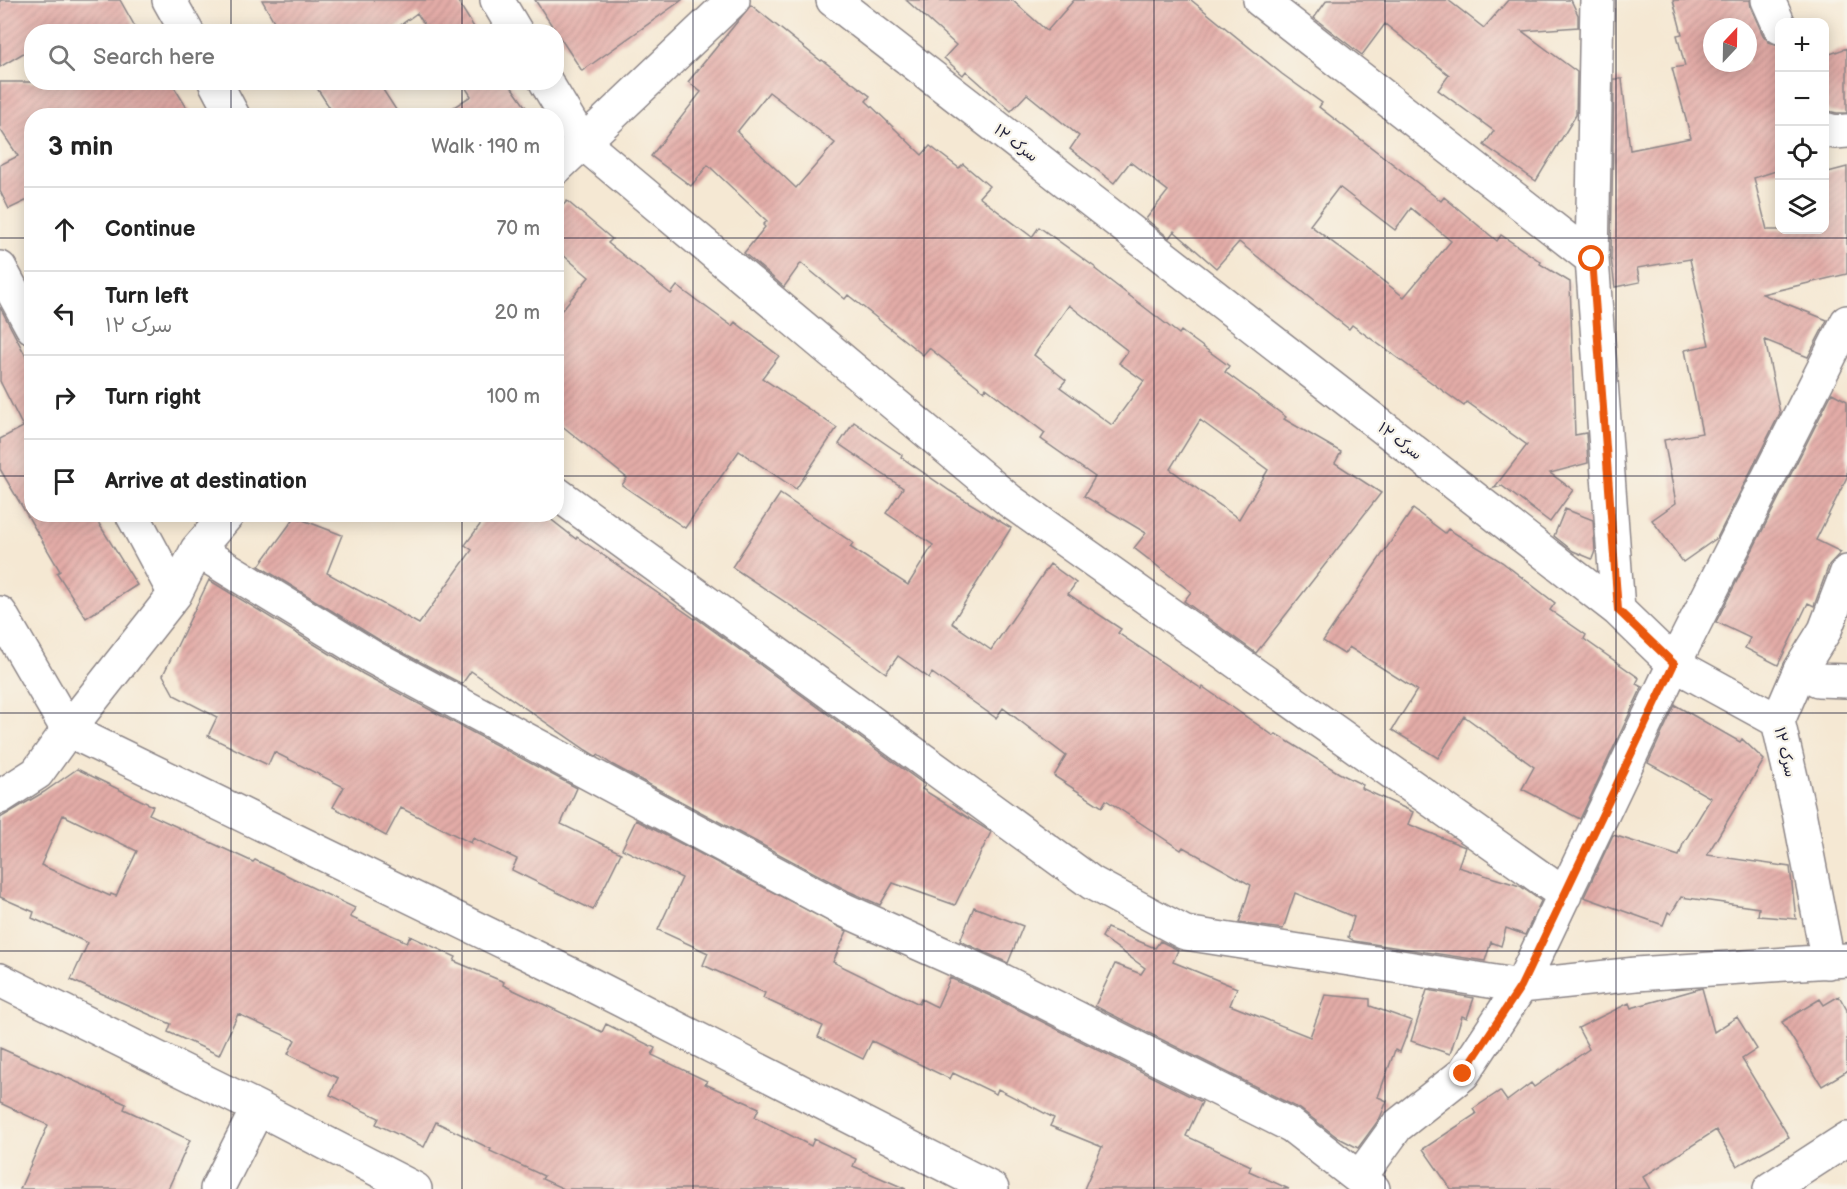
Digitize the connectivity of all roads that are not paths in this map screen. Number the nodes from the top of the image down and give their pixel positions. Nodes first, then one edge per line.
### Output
1 (169, 0) edge
2 (497, 0) edge
3 (733, 0) edge
4 (833, 0) edge
5 (1260, 0) edge
6 (1597, 0) edge
7 (1768, 0) edge
8 (1775, 18) edge
9 (182, 24) edge
10 (511, 24) edge
11 (219, 90) edge
12 (551, 90) edge
13 (229, 108) edge
14 (562, 108) edge
15 (564, 112) edge
16 (1829, 130) edge
17 (1847, 131) edge
18 (582, 142) junction
19 (564, 160) edge
20 (1592, 259) junction
21 (0, 268) edge
22 (24, 312) edge
23 (1847, 322) edge
24 (564, 499) edge
25 (136, 522) edge
26 (221, 522) edge
27 (197, 550) junction
28 (1847, 572) edge
29 (175, 594) junction
30 (1618, 610) junction
31 (0, 613) edge
32 (1674, 664) junction
33 (1800, 670) junction
34 (1847, 681) edge
35 (1778, 720) junction
36 (68, 730) junction
37 (0, 797) edge
38 (1565, 895) junction
39 (1837, 961) edge
40 (0, 980) edge
41 (1521, 986) junction
42 (258, 1108) junction
43 (1847, 1139) edge
44 (1366, 1183) edge
45 (218, 1189) edge
46 (415, 1189) edge
47 (992, 1189) edge
48 (1770, 1189) edge

1 - 9 street
2 - 10 street
3 - 18 street
4 - 30 street, سرک ۱۲
5 - 20 street
6 - 20 street
7 - 8 street
11 - 13 street
12 - 14 street
15 - 18 street
16 - 17 street
18 - 19 street
18 - 38 street
20 - 30 street
21 - 22 street
23 - 32 street
24 - 41 street
25 - 29 street
26 - 27 street
27 - 29 street
27 - 44 street
28 - 33 street
29 - 36 street
30 - 32 street, سرک ۱۲
31 - 36 street
32 - 35 street, سرک ۱۲
32 - 38 street
33 - 34 street
33 - 35 street
35 - 39 street, سرک ۱۲
36 - 37 street
36 - 47 street
38 - 41 street
39 - 41 street
40 - 42 street
41 - 44 street
42 - 45 street
42 - 46 street
43 - 48 street

